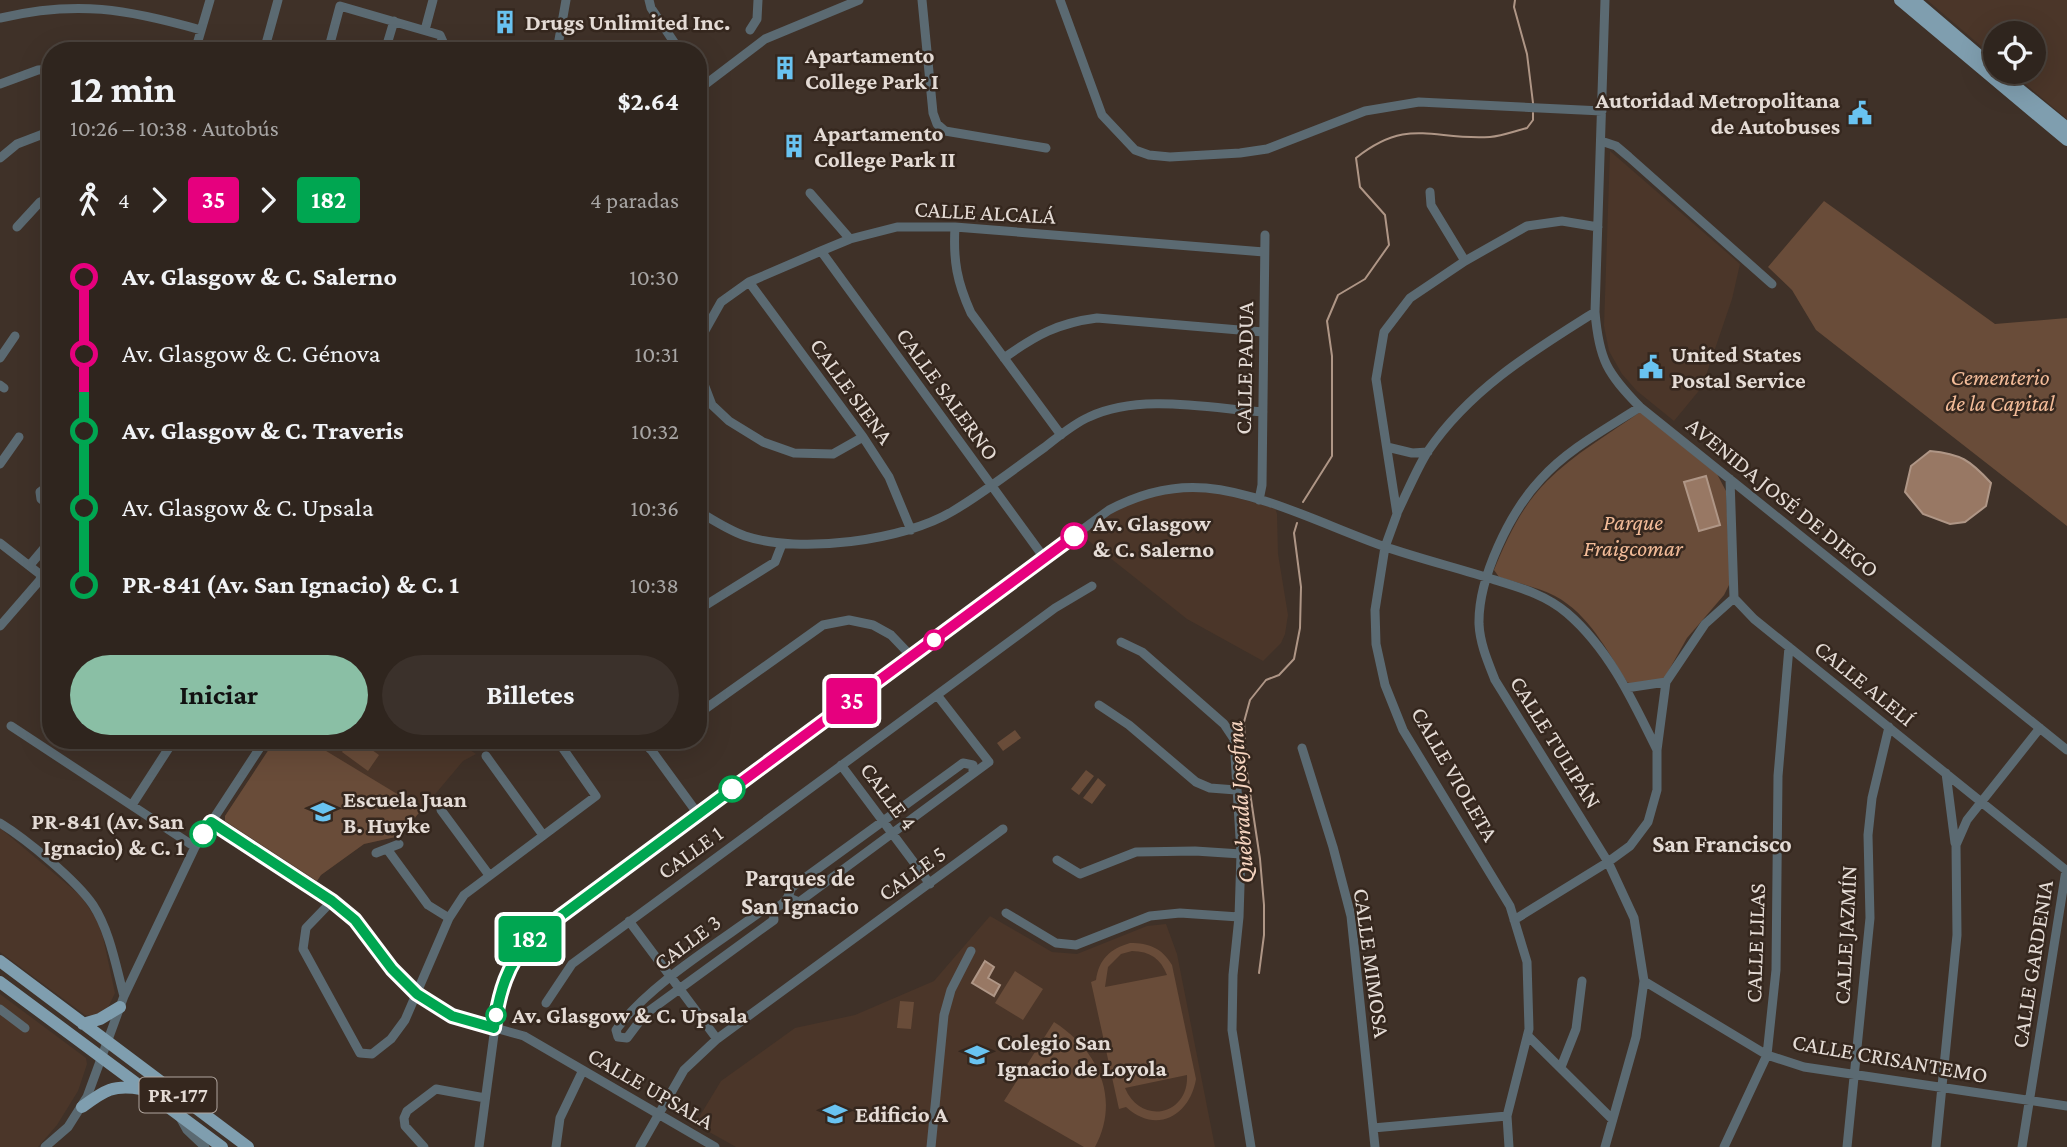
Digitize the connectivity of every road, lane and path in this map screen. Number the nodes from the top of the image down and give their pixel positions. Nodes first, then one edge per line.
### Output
1 (211, 0) edge
2 (278, 0) edge
3 (433, 0) edge
4 (566, 0) edge
5 (649, 0) edge
6 (758, 0) edge
7 (859, 0) edge
8 (922, 0) edge
9 (1060, 0) edge
10 (1605, 0) edge
11 (1900, 0) edge
12 (1914, 0) edge
13 (0, 18) edge
14 (394, 21) junction
15 (201, 30) junction
16 (425, 30) junction
17 (750, 30) dead end
18 (198, 42) edge
19 (266, 42) edge
20 (330, 42) edge
21 (388, 42) edge
22 (443, 42) edge
23 (559, 42) edge
24 (674, 42) edge
25 (1983, 58) edge
26 (42, 70) edge
27 (708, 81) edge
28 (0, 84) edge
29 (2014, 84) edge
30 (1602, 111) junction
31 (2067, 128) edge
32 (42, 134) edge
33 (2067, 140) edge
34 (1601, 141) junction
35 (1046, 148) dead end
36 (0, 158) edge
37 (1430, 192) dead end
38 (810, 193) dead end
39 (42, 201) edge
40 (17, 227) dead end
41 (1598, 227) junction
42 (955, 228) junction
43 (1265, 235) dead end
44 (850, 239) junction
45 (821, 251) junction
46 (1264, 252) junction
47 (1465, 261) junction
48 (749, 282) junction
49 (1772, 284) dead end
50 (1595, 312) junction
51 (707, 327) edge
52 (1263, 332) junction
53 (15, 336) dead end
54 (0, 358) edge
55 (1004, 358) junction
56 (707, 392) edge
57 (1640, 407) junction
58 (1263, 412) junction
59 (1061, 435) junction
60 (19, 437) dead end
61 (863, 437) junction
62 (1387, 447) junction
63 (1428, 452) junction
64 (0, 464) edge
65 (1730, 479) junction
66 (992, 486) junction
67 (1259, 500) junction
68 (1397, 514) junction
69 (707, 517) edge
70 (911, 530) junction
71 (0, 543) edge
72 (782, 544) junction
73 (1385, 547) junction
74 (42, 551) edge
75 (1045, 559) junction
76 (30, 565) junction
77 (1486, 577) junction
78 (1092, 586) dead end
79 (1734, 598) junction
80 (707, 602) edge
81 (0, 626) edge
82 (1121, 642) dead end
83 (1789, 647) junction
84 (912, 657) junction
85 (1666, 682) junction
86 (1626, 688) junction
87 (937, 695) junction
88 (1098, 705) dead end
89 (707, 708) edge
90 (11, 726) dead end
91 (1889, 727) junction
92 (2039, 727) junction
93 (42, 746) edge
94 (1302, 748) dead end
95 (46, 749) edge
96 (168, 749) edge
97 (257, 749) edge
98 (563, 749) edge
99 (650, 749) edge
100 (1657, 750) junction
101 (2067, 750) edge
102 (486, 756) dead end
103 (841, 765) junction
104 (973, 772) junction
105 (1946, 773) junction
106 (1236, 790) junction
107 (1981, 802) junction
108 (132, 805) junction
109 (442, 810) dead end
110 (698, 814) junction
111 (884, 821) junction
112 (0, 822) edge
113 (211, 822) junction
114 (1003, 829) dead end
115 (892, 832) junction
116 (543, 835) junction
117 (399, 845) dead end
118 (1956, 845) junction
119 (195, 847) junction
120 (387, 849) junction
121 (376, 853) dead end
122 (1241, 854) junction
123 (1057, 860) dead end
124 (1608, 862) junction
125 (2067, 870) edge
126 (489, 874) junction
127 (930, 884) junction
128 (789, 898) junction
129 (332, 901) junction
130 (773, 910) junction
131 (1006, 913) dead end
132 (1239, 917) junction
133 (449, 918) junction
134 (1514, 920) junction
135 (629, 921) junction
136 (971, 951) dead end
137 (0, 961) edge
138 (672, 977) junction
139 (1582, 981) dead end
140 (1644, 981) junction
141 (0, 982) edge
142 (680, 988) junction
143 (417, 994) junction
144 (122, 1002) junction
145 (546, 1003) dead end
146 (0, 1009) edge
147 (83, 1024) junction
148 (25, 1028) dead end
149 (494, 1028) junction
150 (1528, 1036) junction
151 (717, 1039) junction
152 (108, 1042) junction
153 (1767, 1055) junction
154 (102, 1059) junction
155 (1561, 1067) junction
156 (583, 1070) junction
157 (1854, 1075) junction
158 (1942, 1087) junction
159 (143, 1089) junction
160 (485, 1098) junction
161 (2029, 1101) junction
162 (2067, 1106) edge
163 (82, 1107) junction
164 (658, 1114) junction
165 (1507, 1116) junction
166 (180, 1117) junction
167 (1612, 1119) junction
168 (1373, 1128) junction
169 (46, 1147) edge
170 (205, 1147) edge
171 (222, 1147) edge
172 (248, 1147) edge
173 (424, 1147) edge
174 (480, 1147) edge
175 (556, 1147) edge
176 (640, 1147) edge
177 (715, 1147) edge
178 (931, 1147) edge
179 (1251, 1147) edge
180 (1375, 1147) edge
181 (1508, 1147) edge
182 (1605, 1147) edge
183 (1724, 1147) edge
184 (1847, 1147) edge
185 (1936, 1147) edge
186 (2022, 1147) edge

1 - 15 street
2 - 19 street
3 - 16 street
4 - 23 street
5 - 24 street
6 - 17 street
7 - 27 street
8 - 35 street
9 - 30 street
10 - 30 street, AVENIDA JOSÉ DE DIEGO
11 - 33 main road
12 - 25 main road
13 - 15 street
14 - 16 street
14 - 20 street
14 - 21 street
15 - 18 street
16 - 22 street
26 - 28 street
29 - 31 main road
30 - 34 street, AVENIDA JOSÉ DE DIEGO
32 - 36 street
34 - 41 street, AVENIDA JOSÉ DE DIEGO
34 - 49 street
37 - 47 street
38 - 44 street
39 - 40 street
41 - 47 street, CALLE VIOLETA
41 - 50 street, AVENIDA JOSÉ DE DIEGO
42 - 44 street, CALLE ALCALÁ
42 - 46 street, CALLE ALCALÁ
42 - 55 street
43 - 46 street, CALLE PADUA
44 - 45 street, CALLE ALCALÁ
45 - 48 street, CALLE ALCALÁ
45 - 66 street, CALLE SALERNO
46 - 52 street, CALLE PADUA
47 - 62 street, CALLE VIOLETA
48 - 51 street, CALLE ALCALÁ
48 - 61 street, CALLE SIENA
50 - 57 street, AVENIDA JOSÉ DE DIEGO
50 - 63 street
52 - 55 street
52 - 58 street, CALLE PADUA
53 - 54 street
55 - 59 street
56 - 61 street, CALLE ALCALÁ
57 - 65 street, AVENIDA JOSÉ DE DIEGO
57 - 77 street, CALLE TULIPÁN
58 - 59 street
58 - 67 street, CALLE PADUA
59 - 66 street
60 - 64 street
61 - 70 street, CALLE SIENA
62 - 63 street
62 - 68 street, CALLE VIOLETA
63 - 68 street
65 - 79 street
65 - 92 street, AVENIDA JOSÉ DE DIEGO
66 - 70 street
66 - 75 street, CALLE SALERNO
67 - 73 street
67 - 75 street
68 - 73 street, CALLE VIOLETA
69 - 72 street
70 - 72 street
71 - 76 street
72 - 80 street
73 - 77 street
73 - 134 street, CALLE VIOLETA
74 - 76 street
75 - 84 street
76 - 81 street
77 - 86 street
77 - 124 street, CALLE TULIPÁN
78 - 87 street, CALLE 1
79 - 83 street, CALLE ALELÍ
79 - 85 street
82 - 106 street
83 - 91 street, CALLE ALELÍ
83 - 153 street, CALLE LILAS
84 - 89 street
84 - 110 street
85 - 86 street
85 - 100 street
86 - 100 street
87 - 103 street, CALLE 1
87 - 104 street, CALLE 3
88 - 106 street
90 - 93 street
91 - 105 street, CALLE ALELÍ
91 - 157 street, CALLE JAZMÍN
92 - 101 street, AVENIDA JOSÉ DE DIEGO
92 - 107 street
94 - 168 street, CALLE MIMOSA
95 - 108 street
96 - 108 street
97 - 113 street
98 - 116 street
99 - 110 street
100 - 124 street
102 - 116 street
103 - 111 street, CALLE 4
103 - 135 street, CALLE 1
104 - 111 street, CALLE 3
104 - 115 street
105 - 107 street, CALLE ALELÍ
105 - 118 street
106 - 122 street
107 - 118 street
107 - 125 street, CALLE ALELÍ
108 - 119 street
109 - 126 street
110 - 149 street
111 - 115 street, CALLE 4
111 - 128 street, CALLE 3
112 - 144 street
113 - 119 street
113 - 129 street, CALLE UPSALA
114 - 127 street, CALLE 5
115 - 127 street, CALLE 4
115 - 128 street
116 - 126 street
117 - 120 street
118 - 158 street
119 - 144 street
120 - 121 street
120 - 133 street
122 - 123 street
122 - 132 street
124 - 134 street
124 - 140 street, CALLE TULIPÁN
125 - 161 street, CALLE GARDENIA
126 - 133 street
127 - 151 street, CALLE 5
128 - 130 street, CALLE 3
129 - 143 street, CALLE UPSALA
129 - 143 street
130 - 138 street, CALLE 3
130 - 142 street
131 - 132 street
132 - 179 street
133 - 143 street
134 - 150 street, CALLE VIOLETA
135 - 138 street
135 - 145 street, CALLE 1
136 - 178 street
137 - 147 main road, PR-177
138 - 142 street
138 - 142 street, CALLE 3
139 - 155 street
140 - 153 street, CALLE CRISANTEMO
140 - 167 street, CALLE TULIPÁN
141 - 154 main road, PR-177
142 - 151 street
143 - 149 street, CALLE UPSALA
144 - 147 main road
144 - 152 street
146 - 148 street
147 - 152 main road, PR-177
149 - 156 street, CALLE UPSALA
149 - 160 street
150 - 155 street
150 - 165 street, CALLE VIOLETA
151 - 164 street, CALLE 5
152 - 154 street
152 - 172 main road, PR-177
153 - 157 street, CALLE CRISANTEMO
153 - 183 street, CALLE LILAS
154 - 159 main road, PR-177
154 - 163 street
155 - 167 street
156 - 164 street, CALLE UPSALA
156 - 175 street
157 - 158 street, CALLE CRISANTEMO
157 - 184 street, CALLE JAZMÍN
158 - 161 street, CALLE CRISANTEMO
158 - 185 street
159 - 163 main road
159 - 166 main road, PR-177
160 - 173 street
160 - 174 street
161 - 162 street, CALLE CRISANTEMO
161 - 186 street, CALLE GARDENIA
163 - 169 street
164 - 176 street, CALLE 5
164 - 177 street, CALLE UPSALA
165 - 168 street
165 - 181 street, CALLE VIOLETA
166 - 170 street
166 - 171 main road, PR-177
167 - 182 street, CALLE TULIPÁN
168 - 180 street, CALLE MIMOSA

